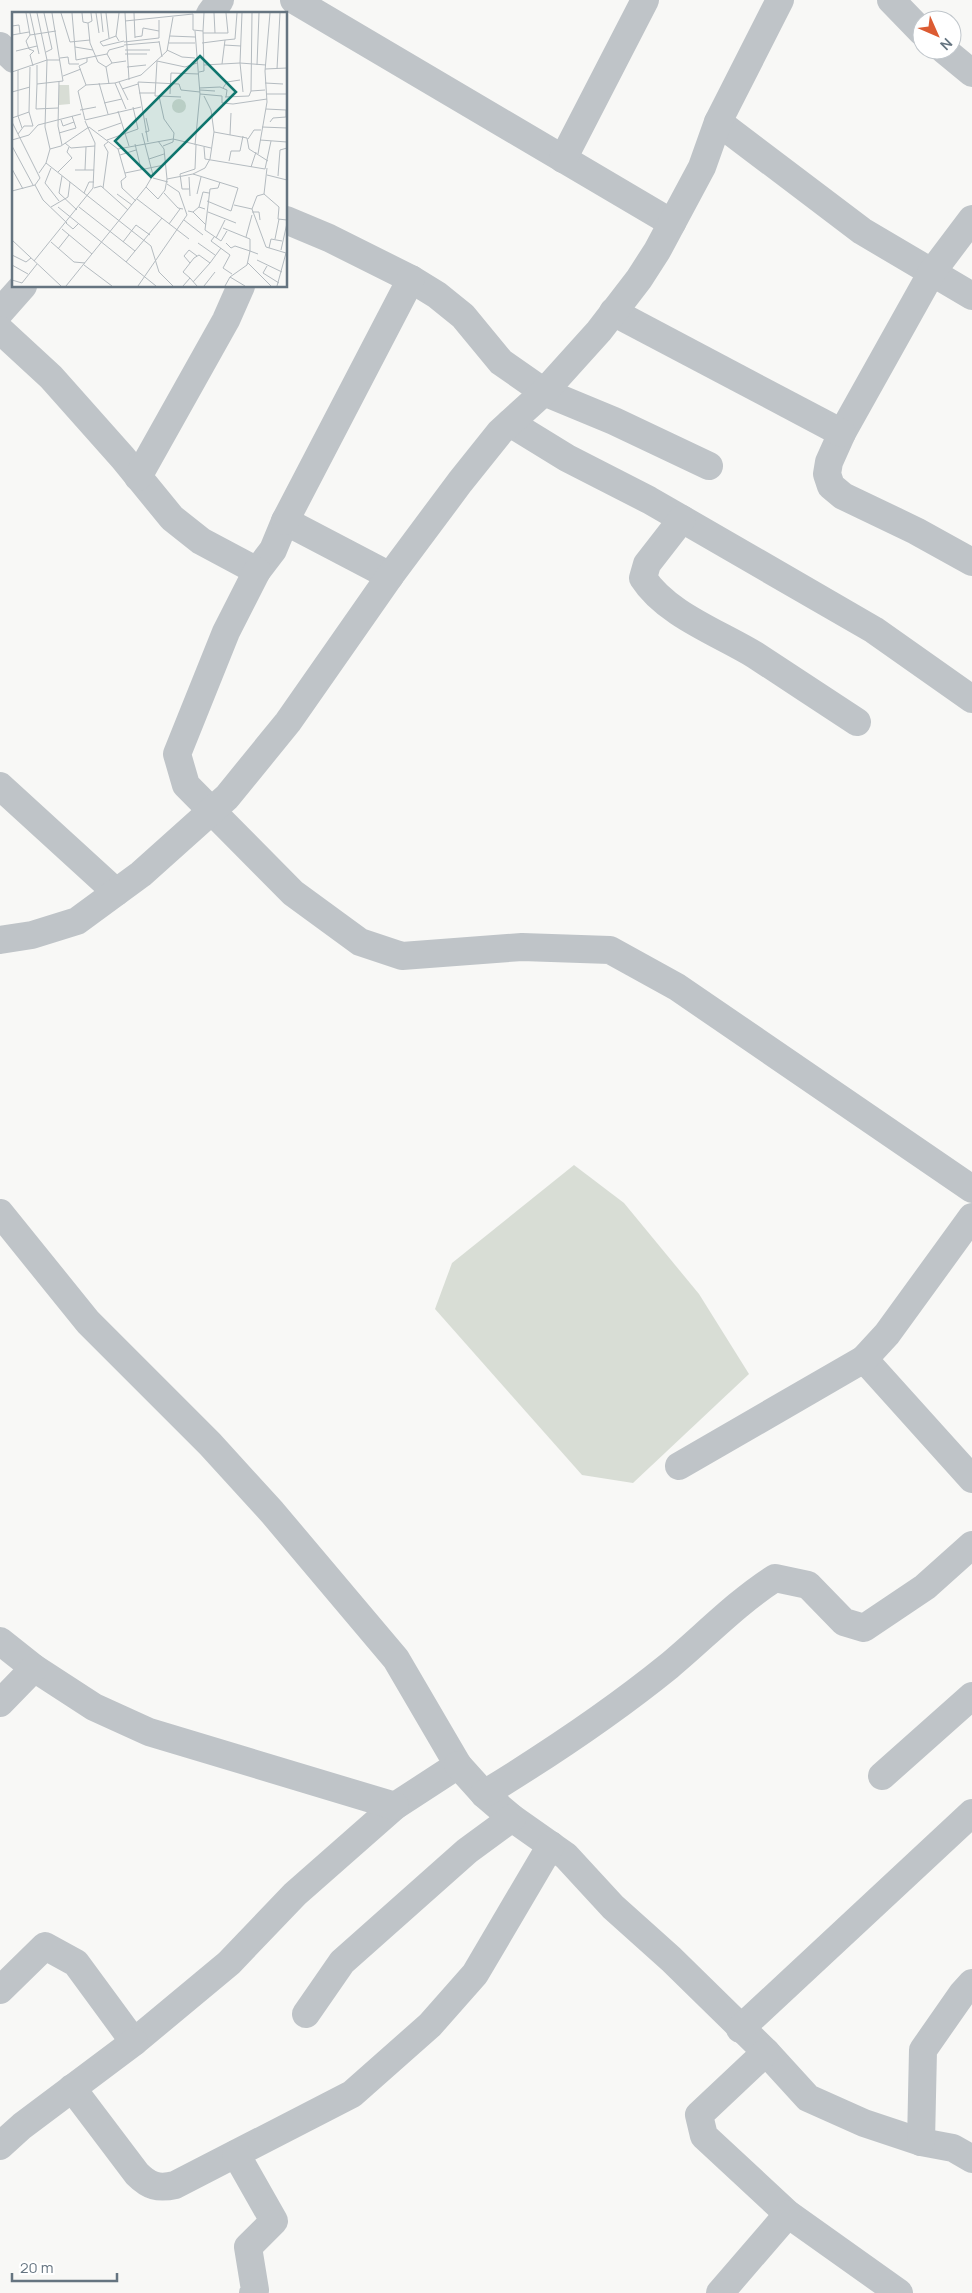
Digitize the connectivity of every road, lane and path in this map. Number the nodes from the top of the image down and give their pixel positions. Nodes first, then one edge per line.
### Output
1 (220, 0) edge
2 (294, 0) edge
3 (645, 0) edge
4 (780, 0) edge
5 (891, 0) edge
6 (211, 12) edge
7 (912, 22) edge
8 (0, 46) edge
9 (12, 57) edge
10 (956, 60) edge
11 (972, 73) edge
12 (718, 122) junction
13 (564, 159) junction
14 (972, 219) edge
15 (288, 221) edge
16 (672, 223) junction
17 (932, 272) junction
18 (412, 279) junction
19 (22, 288) edge
20 (240, 288) edge
21 (972, 296) edge
22 (0, 312) edge
23 (613, 312) junction
24 (0, 330) edge
25 (544, 392) junction
26 (510, 423) junction
27 (842, 433) junction
28 (709, 466) dead end
29 (138, 477) junction
30 (682, 520) junction
31 (285, 522) junction
32 (972, 562) edge
33 (257, 571) junction
34 (390, 576) junction
35 (972, 699) edge
36 (857, 722) dead end
37 (0, 786) edge
38 (212, 812) junction
39 (116, 892) junction
40 (0, 940) edge
41 (972, 1189) edge
42 (0, 1213) edge
43 (972, 1217) edge
44 (864, 1359) junction
45 (679, 1466) dead end
46 (972, 1479) edge
47 (972, 1545) edge
48 (0, 1641) edge
49 (34, 1668) junction
50 (972, 1696) edge
51 (0, 1703) edge
52 (458, 1765) junction
53 (882, 1776) dead end
54 (484, 1794) junction
55 (395, 1806) junction
56 (972, 1813) edge
57 (512, 1818) junction
58 (551, 1845) junction
59 (972, 1983) edge
60 (0, 1990) edge
61 (306, 2014) dead end
62 (740, 2029) junction
63 (134, 2042) junction
64 (766, 2052) junction
65 (72, 2088) junction
66 (921, 2142) junction
67 (0, 2146) edge
68 (236, 2154) junction
69 (972, 2159) edge
70 (788, 2214) junction
71 (253, 2293) edge
72 (720, 2293) edge
73 (899, 2293) edge

1 - 6 street
2 - 13 street
3 - 13 street
4 - 12 street
5 - 7 street
8 - 9 street
10 - 11 street
12 - 16 street
12 - 17 street
13 - 16 street
14 - 17 street
15 - 18 street
16 - 23 street
17 - 21 street
17 - 27 street
18 - 25 street
18 - 31 street
19 - 22 street
20 - 29 street
23 - 25 street
23 - 27 street
24 - 29 street
25 - 26 street
25 - 28 street
26 - 30 street
26 - 34 street
27 - 32 street
29 - 33 street
30 - 35 street
30 - 36 street
31 - 33 street
31 - 34 street
33 - 38 street
34 - 38 street
37 - 39 street
38 - 39 street
38 - 41 street
39 - 40 street
42 - 52 street
43 - 44 street
44 - 45 street
44 - 46 street
47 - 54 street
48 - 49 street
49 - 51 street
49 - 55 street
50 - 53 street
52 - 54 street
52 - 55 street
54 - 57 street
55 - 63 street
56 - 62 street
57 - 58 street
57 - 61 street
58 - 62 street
58 - 68 street
59 - 66 street
60 - 63 street
62 - 64 street
63 - 65 street
64 - 66 street
64 - 70 street
65 - 67 street
65 - 68 street
66 - 69 street
68 - 71 street
70 - 72 street
70 - 73 street

